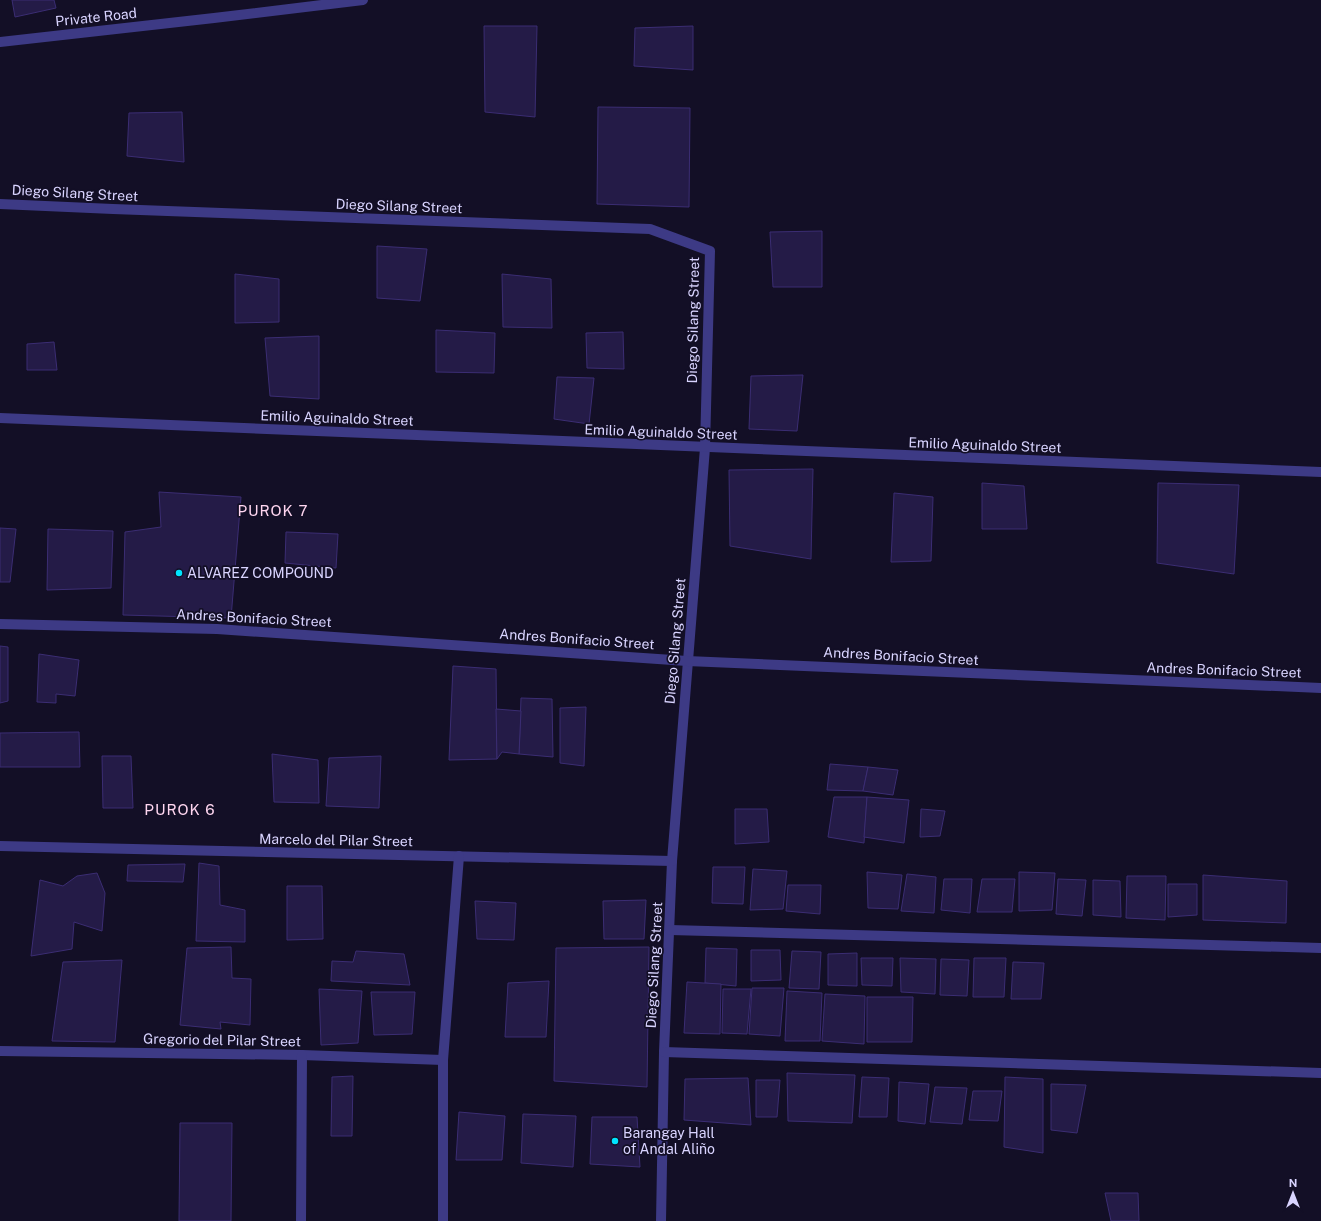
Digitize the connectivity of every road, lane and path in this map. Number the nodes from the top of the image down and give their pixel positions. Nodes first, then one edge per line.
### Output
1 (363, 0) edge
2 (0, 42) edge
3 (0, 204) edge
4 (0, 418) edge
5 (705, 448) junction
6 (1321, 472) edge
7 (0, 624) edge
8 (688, 661) junction
9 (1321, 688) edge
10 (0, 846) edge
11 (459, 856) junction
12 (672, 861) junction
13 (670, 930) junction
14 (1321, 948) edge
15 (0, 1051) edge
16 (664, 1052) junction
17 (302, 1055) junction
18 (443, 1060) junction
19 (1321, 1073) edge
20 (301, 1221) edge
21 (443, 1221) edge
22 (661, 1221) edge

1 - 2 street, Private Road
3 - 5 street, Diego Silang Street
4 - 5 street, Emilio Aguinaldo Street
5 - 6 street, Emilio Aguinaldo Street
5 - 8 street, Diego Silang Street
7 - 8 street, Andres Bonifacio Street
8 - 9 street, Andres Bonifacio Street
8 - 12 street, Diego Silang Street
10 - 11 street, Marcelo del Pilar Street
11 - 12 street, Marcelo del Pilar Street
11 - 18 street
12 - 13 street, Diego Silang Street
13 - 14 street
13 - 16 street, Diego Silang Street
15 - 17 street, Gregorio del Pilar Street
16 - 19 street
16 - 22 street, Diego Silang Street
17 - 18 street, Gregorio del Pilar Street
17 - 20 street
18 - 21 street

